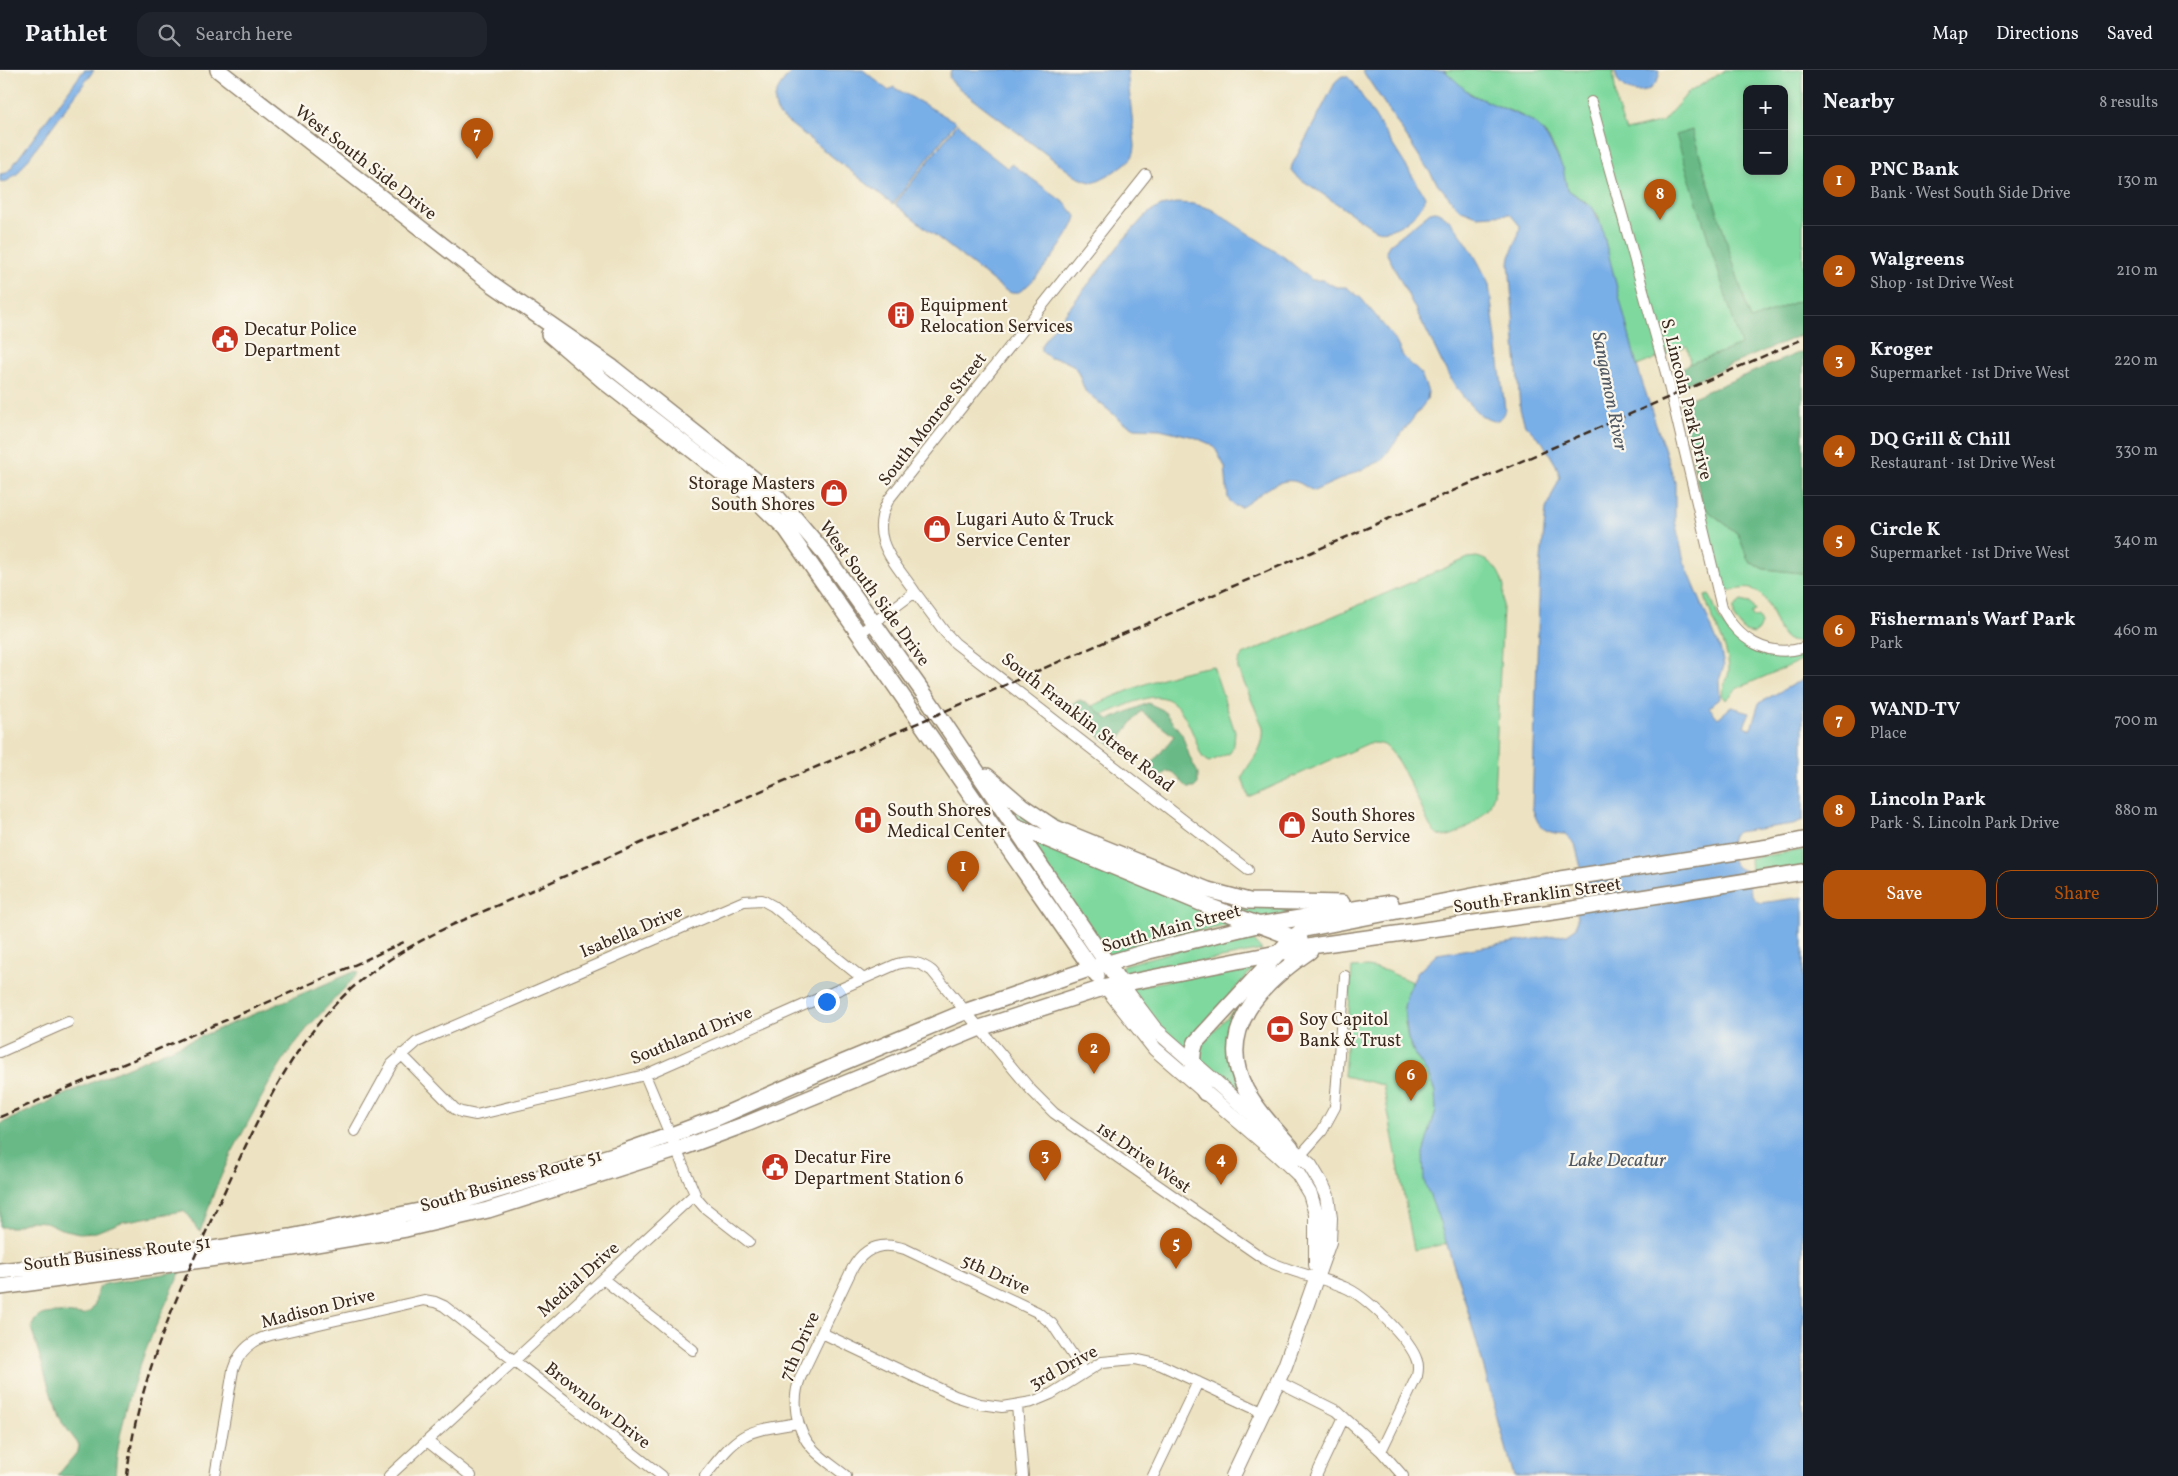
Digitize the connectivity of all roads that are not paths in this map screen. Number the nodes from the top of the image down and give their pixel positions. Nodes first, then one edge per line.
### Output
1 (218, 70) edge
2 (1591, 102) dead end
3 (1146, 175) dead end
4 (492, 284) junction
5 (915, 592) junction
6 (874, 623) junction
7 (860, 633) junction
8 (1803, 648) edge
9 (945, 726) junction
10 (973, 798) junction
11 (1013, 826) junction
12 (1803, 840) edge
13 (1248, 870) dead end
14 (1803, 872) edge
15 (1486, 893) junction
16 (1391, 903) junction
17 (1257, 925) junction
18 (1293, 937) junction
19 (1318, 946) junction
20 (1276, 955) junction
21 (1099, 966) junction
22 (1345, 976) dead end
23 (862, 978) junction
24 (1113, 986) junction
25 (967, 1012) junction
26 (68, 1022) dead end
27 (980, 1028) junction
28 (0, 1052) edge
29 (401, 1054) junction
30 (1192, 1062) junction
31 (645, 1075) junction
32 (1204, 1093) junction
33 (355, 1131) dead end
34 (671, 1135) junction
35 (676, 1150) junction
36 (1294, 1156) junction
37 (695, 1194) junction
38 (749, 1242) dead end
39 (868, 1250) joint
40 (0, 1271) edge
41 (1315, 1278) junction
42 (603, 1279) junction
43 (0, 1287) edge
44 (822, 1333) junction
45 (693, 1350) dead end
46 (513, 1360) junction
47 (1084, 1372) junction
48 (1198, 1382) junction
49 (1279, 1382) junction
50 (1017, 1406) junction
51 (1264, 1413) junction
52 (1344, 1418) junction
53 (798, 1423) junction
54 (427, 1441) junction
55 (1380, 1451) junction
56 (648, 1472) edge
57 (215, 1476) edge
58 (389, 1476) edge
59 (471, 1476) edge
60 (662, 1476) edge
61 (705, 1476) edge
62 (846, 1476) edge
63 (1023, 1476) edge
64 (1153, 1476) edge
65 (1233, 1476) edge
66 (1316, 1476) edge
67 (1403, 1476) edge

1 - 4 main road, West South Side Drive
2 - 8 street, S. Lincoln Park Drive
3 - 5 street, South Monroe Street
4 - 6 main road, West South Side Drive
4 - 7 main road, West South Side Drive
5 - 6 street
5 - 13 street, South Franklin Street Road
6 - 7 street
6 - 9 main road, West South Side Drive
7 - 10 main road, West South Side Drive
9 - 11 main road, West South Side Drive
9 - 16 main road
10 - 11 main road
10 - 21 main road, West South Side Drive
11 - 17 main road
11 - 21 main road, West South Side Drive
12 - 15 main road
14 - 19 main road, South Franklin Street
15 - 16 main road
15 - 18 main road
16 - 17 main road, South Main Street
17 - 18 main road
17 - 21 main road, South Main Street
18 - 19 main road
18 - 20 main road
19 - 20 main road, South Franklin Street
19 - 36 main road
20 - 24 main road
20 - 30 main road
21 - 24 main road, West South Side Drive
21 - 25 main road, South Main Street
22 - 36 street
23 - 25 street, Southland Drive
23 - 29 street, Isabella Drive
23 - 31 street, Southland Drive
24 - 27 main road
24 - 30 street
24 - 32 street
25 - 27 street, Southland Drive
25 - 34 main road, South Business Route 51
26 - 28 street
27 - 35 main road, South Business Route 51
27 - 41 street, 1st Drive West
29 - 31 street, Southland Drive
29 - 33 street
30 - 32 main road
30 - 36 street
31 - 34 street
32 - 36 street
34 - 35 street
34 - 40 main road, South Business Route 51
35 - 37 street
35 - 43 main road, South Business Route 51
36 - 41 street
37 - 38 street
37 - 42 street, Medial Drive
39 - 44 street, 7th Drive
39 - 47 street, 5th Drive
41 - 49 street
41 - 55 street, 1st Drive West
42 - 45 street
42 - 46 street, Medial Drive
44 - 50 street, 3rd Drive
44 - 53 street, 7th Drive
46 - 54 street, Medial Drive
46 - 56 street, Brownlow Drive
46 - 57 street, Madison Drive
47 - 48 street, 3rd Drive
47 - 50 street, 3rd Drive
48 - 51 street, 3rd Drive
48 - 64 street
49 - 51 street
49 - 52 street
50 - 63 street
51 - 65 street
52 - 55 street
52 - 66 street
53 - 61 street
53 - 62 street, 7th Drive
54 - 58 street, Medial Drive
54 - 59 street
55 - 67 street
56 - 60 street, Brownlow Drive

